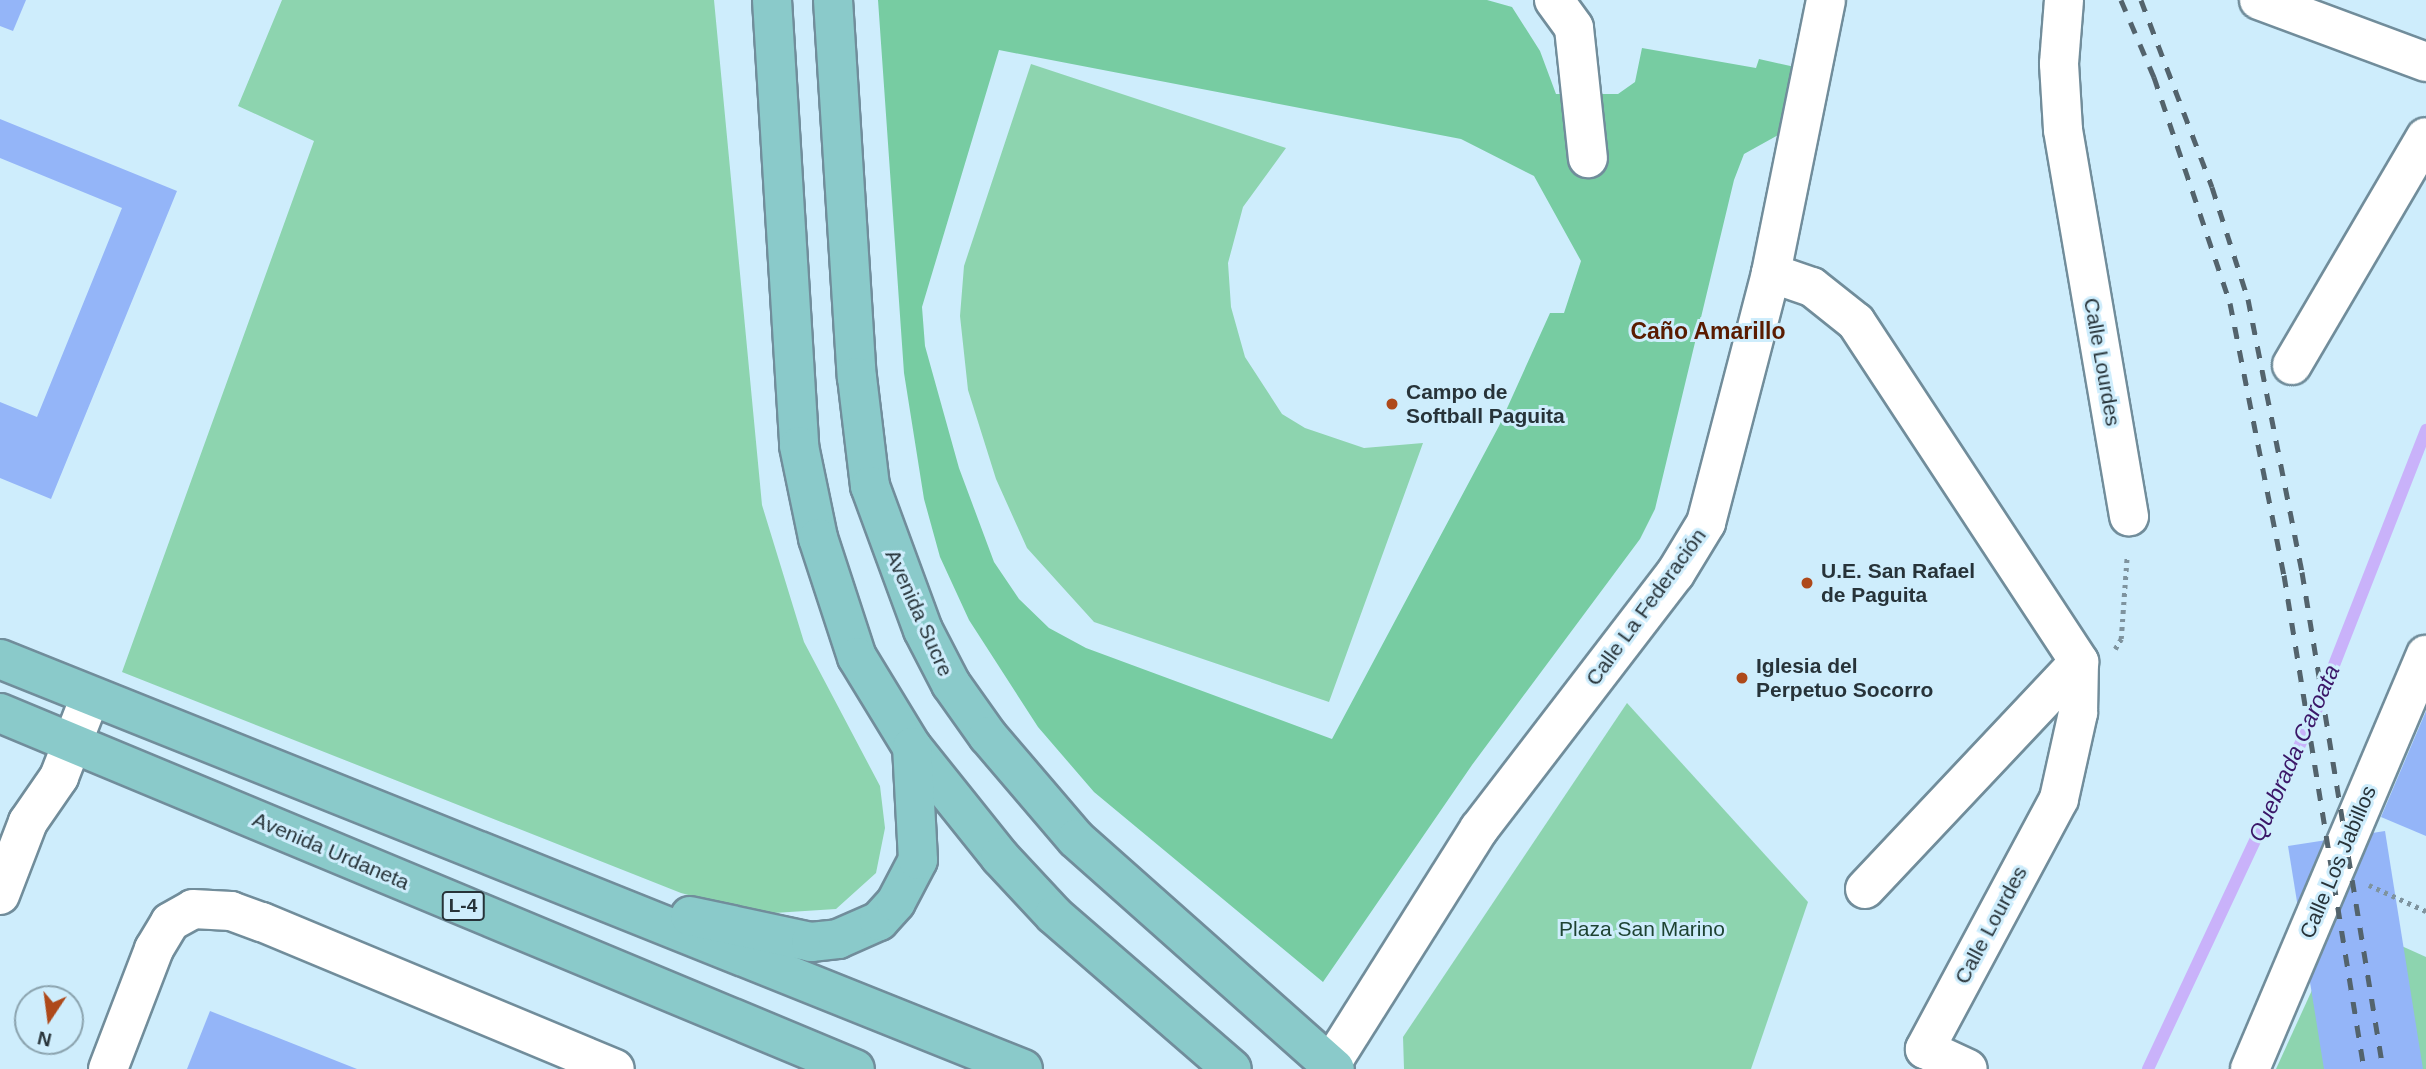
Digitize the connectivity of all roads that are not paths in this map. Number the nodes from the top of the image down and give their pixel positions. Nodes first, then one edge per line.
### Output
1 (772, 0) edge
2 (833, 0) edge
3 (1554, 0) edge
4 (1826, 0) edge
5 (2064, 0) edge
6 (2259, 0) edge
7 (2426, 62) edge
8 (2426, 137) edge
9 (1588, 158) dead end
10 (1771, 273) junction
11 (2292, 365) dead end
12 (2129, 516) road end
13 (2426, 655) edge
14 (0, 659) edge
15 (2094, 661) junction
16 (90, 696) junction
17 (0, 713) edge
18 (72, 743) junction
19 (912, 747) junction
20 (1864, 888) dead end
21 (584, 893) junction
22 (0, 895) edge
23 (1333, 1067) edge
24 (108, 1069) edge
25 (615, 1069) edge
26 (855, 1069) edge
27 (1023, 1069) edge
28 (1232, 1069) edge
29 (1968, 1069) edge
30 (2250, 1069) edge

1 - 19 main road
2 - 23 main road, Avenida Sucre
3 - 9 street
4 - 10 street, Calle La Federación
5 - 12 street, Calle Lourdes
6 - 7 street
8 - 11 street
10 - 15 street
10 - 23 street, Calle La Federación
13 - 30 street, Calle Los Jabillos
14 - 16 main road
15 - 20 street
15 - 29 street, Calle Lourdes
16 - 18 street
16 - 21 main road
17 - 18 main road, Avenida Urdaneta / L-4
18 - 22 street
18 - 26 main road, Avenida Urdaneta / L-4
19 - 21 main road
19 - 28 main road
21 - 27 main road
24 - 25 street

